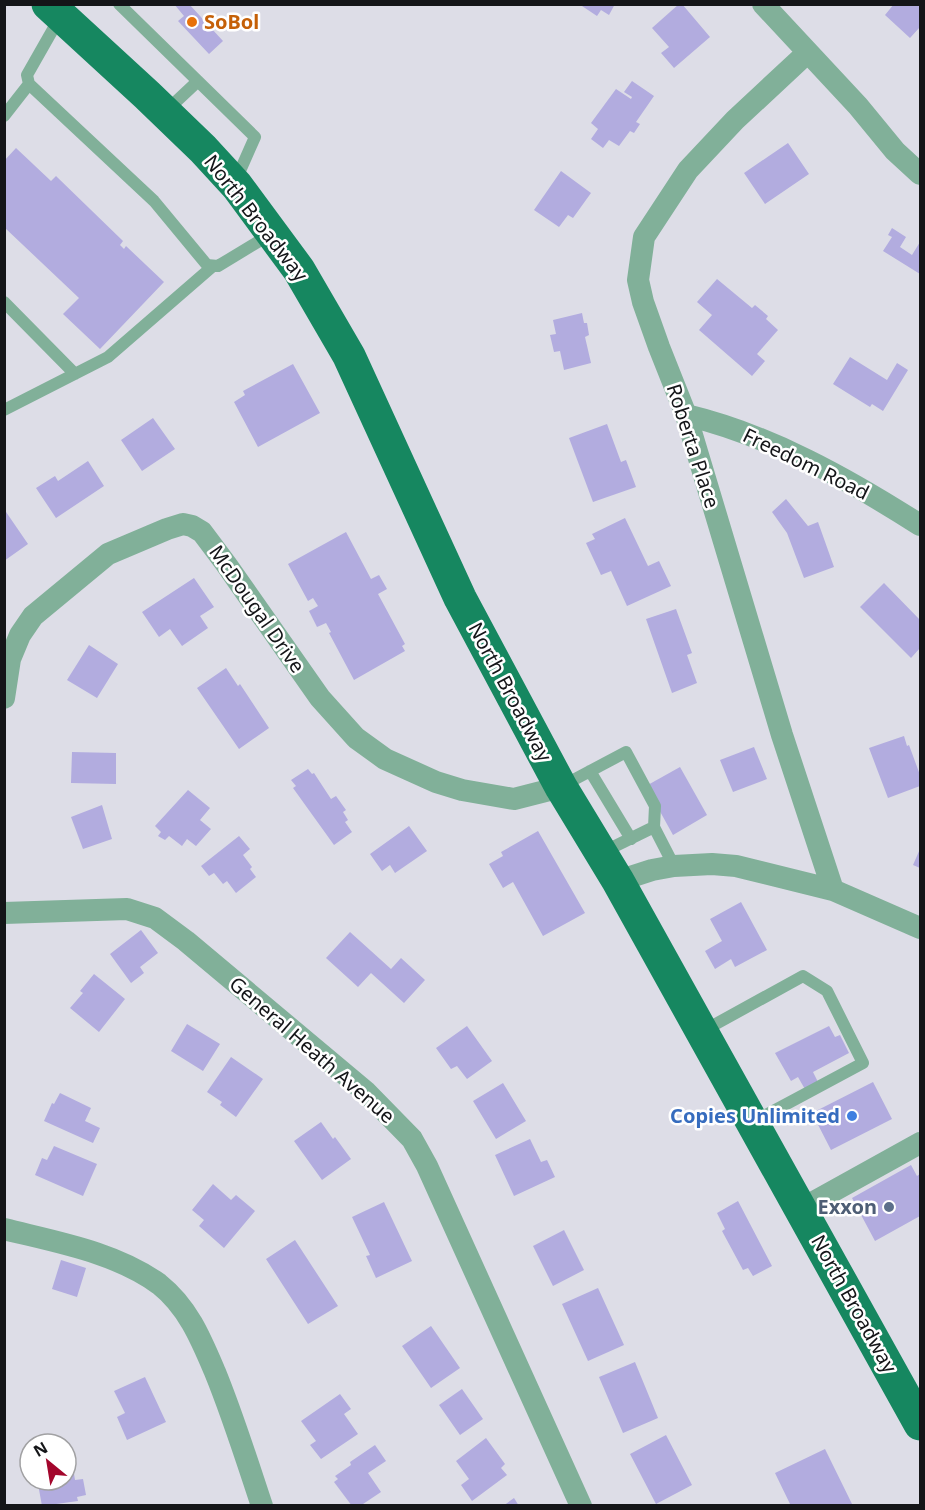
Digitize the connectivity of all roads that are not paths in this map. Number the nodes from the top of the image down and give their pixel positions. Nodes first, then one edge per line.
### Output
1 (119, 4) edge
2 (762, 4) edge
3 (51, 7) edge
4 (807, 53) junction
5 (198, 81) junction
6 (29, 84) junction
7 (165, 112) junction
8 (4, 116) edge
9 (921, 174) edge
10 (235, 184) junction
11 (273, 233) junction
12 (213, 266) junction
13 (4, 302) edge
14 (75, 374) junction
15 (4, 410) edge
16 (686, 415) junction
17 (921, 525) edge
18 (4, 698) edge
19 (590, 771) junction
20 (561, 787) junction
21 (654, 827) junction
22 (631, 839) junction
23 (601, 853) junction
24 (674, 866) junction
25 (618, 881) junction
26 (833, 890) junction
27 (4, 913) edge
28 (921, 928) edge
29 (702, 1032) junction
30 (752, 1123) junction
31 (921, 1143) edge
32 (801, 1209) junction
33 (4, 1229) edge
34 (921, 1424) edge
35 (262, 1506) edge
36 (581, 1506) edge

1 - 5 lane
2 - 4 street
3 - 6 lane
3 - 7 main road, North Broadway
4 - 9 street
4 - 16 street, Roberta Place
5 - 7 lane
5 - 10 lane
6 - 8 lane
6 - 12 lane
7 - 10 main road, North Broadway
10 - 11 main road, North Broadway
11 - 12 lane
11 - 20 main road, North Broadway
12 - 14 lane
13 - 14 lane
14 - 15 lane
16 - 17 street, Freedom Road
16 - 26 street, Roberta Place
18 - 20 street, McDougal Drive
19 - 20 lane
19 - 21 lane
19 - 22 lane
20 - 23 main road, North Broadway
21 - 22 lane
21 - 24 lane
22 - 23 lane
23 - 25 main road, North Broadway
24 - 25 street
24 - 26 street
25 - 29 main road, North Broadway
26 - 28 street
27 - 36 street, General Heath Avenue
29 - 30 main road, North Broadway
29 - 30 lane
30 - 32 main road, North Broadway
31 - 32 street
32 - 34 main road, North Broadway
33 - 35 street

